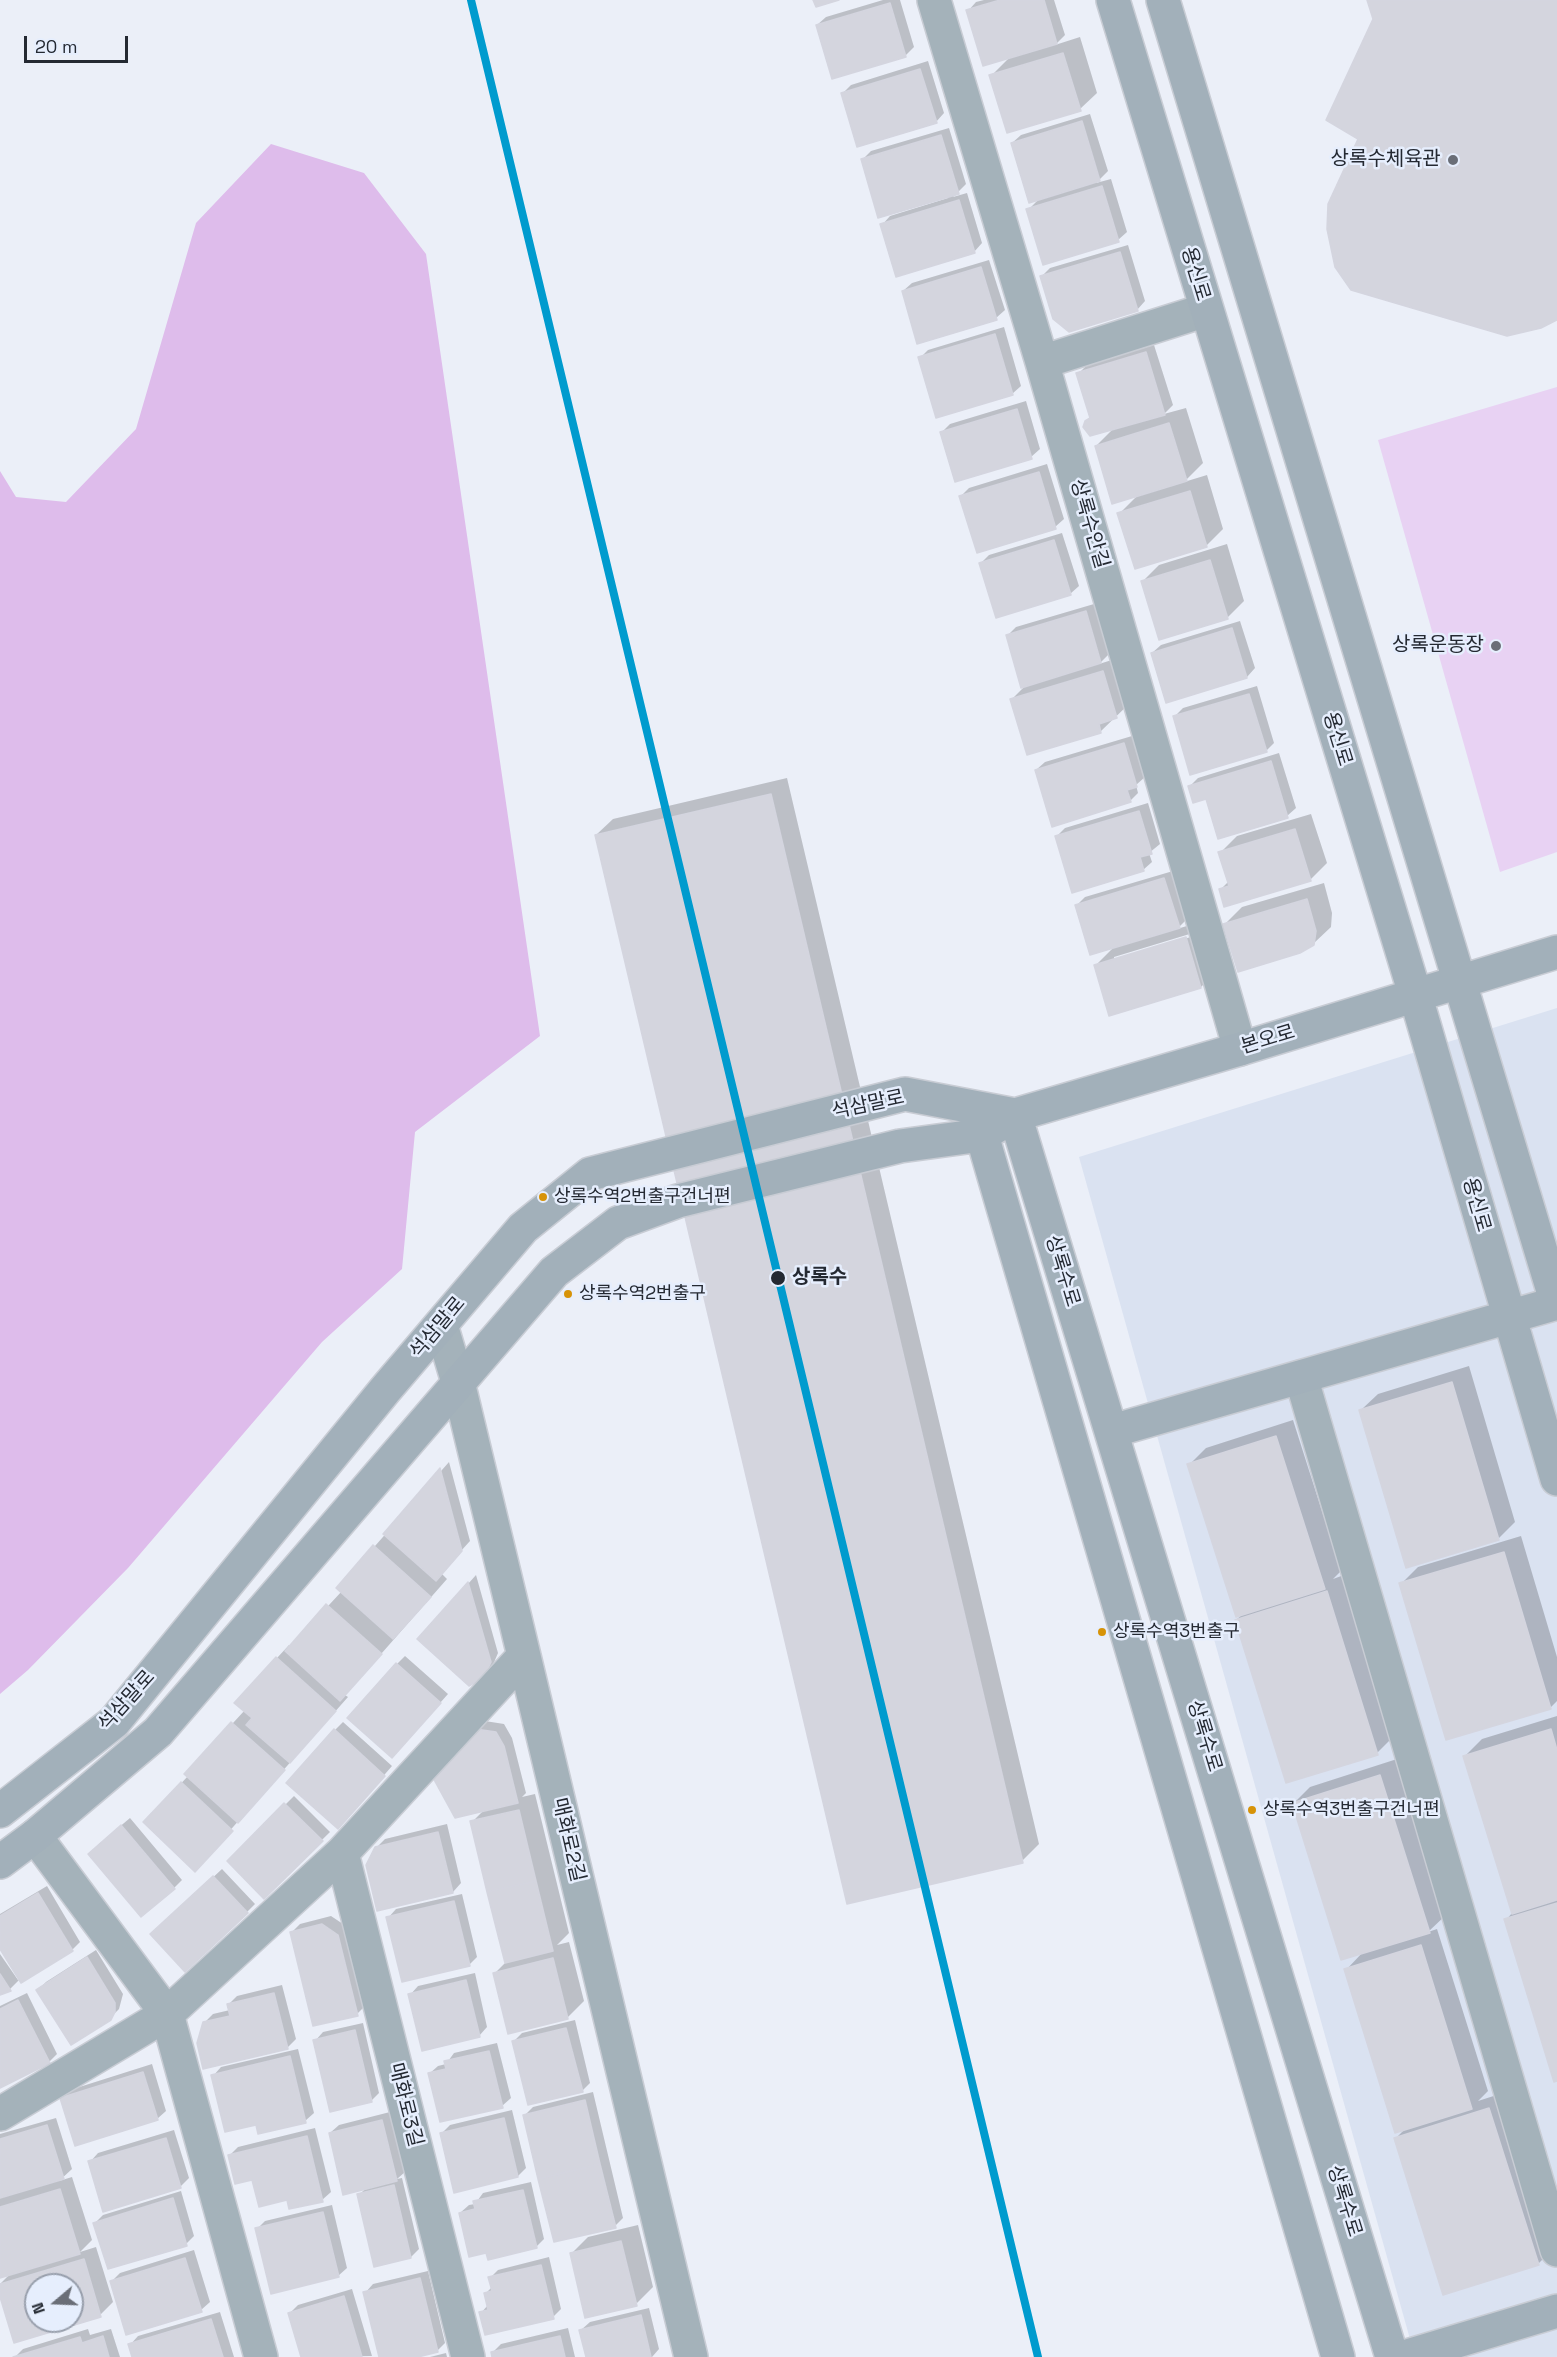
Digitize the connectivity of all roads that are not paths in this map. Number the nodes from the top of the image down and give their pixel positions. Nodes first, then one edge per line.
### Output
1 (934, 0) edge
2 (1113, 0) edge
3 (1163, 0) edge
4 (1206, 310) junction
5 (1042, 362) junction
6 (1557, 952) edge
7 (1459, 981) junction
8 (1415, 994) junction
9 (1240, 1049) junction
10 (1015, 1115) junction
11 (982, 1135) junction
12 (1557, 1303) edge
13 (1509, 1317) junction
14 (441, 1325) junction
15 (1301, 1377) junction
16 (458, 1382) junction
17 (1112, 1431) junction
18 (1557, 1479) edge
19 (524, 1656) junction
20 (0, 1810) edge
21 (35, 1836) junction
22 (342, 1853) junction
23 (0, 1862) edge
24 (167, 2014) junction
25 (0, 2114) edge
26 (1557, 2250) edge
27 (1557, 2310) edge
28 (261, 2357) edge
29 (468, 2357) edge
30 (691, 2357) edge
31 (1338, 2357) edge
32 (1392, 2357) edge
33 (1404, 2357) edge

1 - 5 street, 상록수안길
2 - 4 street, 용신로
3 - 7 street
4 - 5 street
4 - 8 street, 용신로
5 - 9 street, 상록수안길
6 - 7 street, 본오로
7 - 8 street, 본오로
7 - 12 street
8 - 9 street, 본오로
8 - 13 street, 용신로
9 - 10 street, 본오로
10 - 11 street, 본오로
10 - 14 street, 석삼말로
10 - 17 street, 상록수로
11 - 16 street, 석삼말로
11 - 31 street, 상록수로
12 - 13 street
13 - 15 street
13 - 18 street, 용신로
14 - 16 street, 매화로2길
14 - 20 street, 석삼말로
15 - 17 street
15 - 26 street
16 - 19 street, 매화로2길
16 - 21 street, 석삼말로
17 - 32 street, 상록수로
19 - 22 street
19 - 30 street, 매화로2길
21 - 23 street, 석삼말로
21 - 24 street
22 - 24 street
22 - 29 street, 매화로3길
24 - 25 street
24 - 28 street
27 - 33 street

